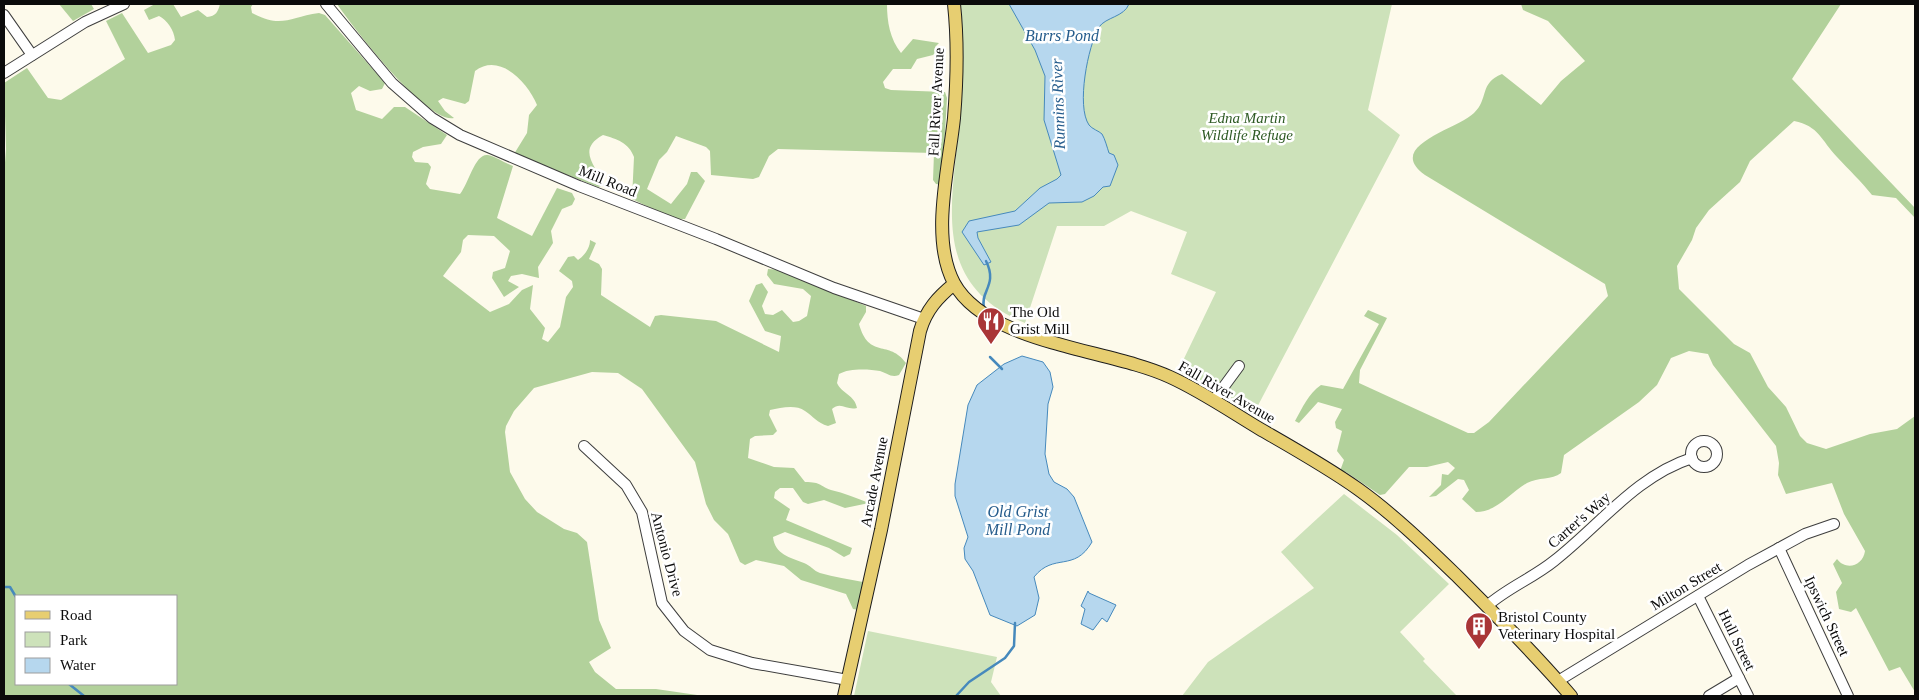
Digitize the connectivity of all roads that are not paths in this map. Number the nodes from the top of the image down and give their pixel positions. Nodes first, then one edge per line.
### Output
1 (124, 4) edge
2 (326, 4) edge
3 (954, 4) edge
4 (4, 15) edge
5 (32, 55) junction
6 (4, 73) edge
7 (954, 284) junction
8 (924, 319) junction
9 (1239, 366) dead end
10 (1214, 400) junction
11 (584, 446) dead end
12 (1692, 458) dead end
13 (1834, 524) dead end
14 (1779, 548) junction
15 (1698, 596) junction
16 (1487, 606) junction
17 (1739, 678) junction
18 (848, 680) junction
19 (1558, 681) junction
20 (844, 696) edge
21 (1571, 696) edge
22 (1709, 696) edge
23 (1748, 696) edge
24 (1848, 696) edge

1 - 5 street
2 - 8 street, Mill Road
3 - 7 main road, Fall River Avenue
4 - 5 street
5 - 6 street
7 - 8 main road, Arcade Avenue
7 - 10 main road, Fall River Avenue
8 - 18 main road, Arcade Avenue
9 - 10 street
10 - 16 main road, Fall River Avenue
11 - 18 street, Antonio Drive
12 - 16 street, Carter's Way
13 - 14 street, Milton Street
14 - 15 street, Milton Street
14 - 24 street, Ipswich Street
15 - 17 street, Hull Street
15 - 19 street, Milton Street
16 - 19 main road, Fall River Avenue
17 - 22 street
17 - 23 street, Hull Street
18 - 20 main road, Arcade Avenue
19 - 21 main road, Fall River Avenue

